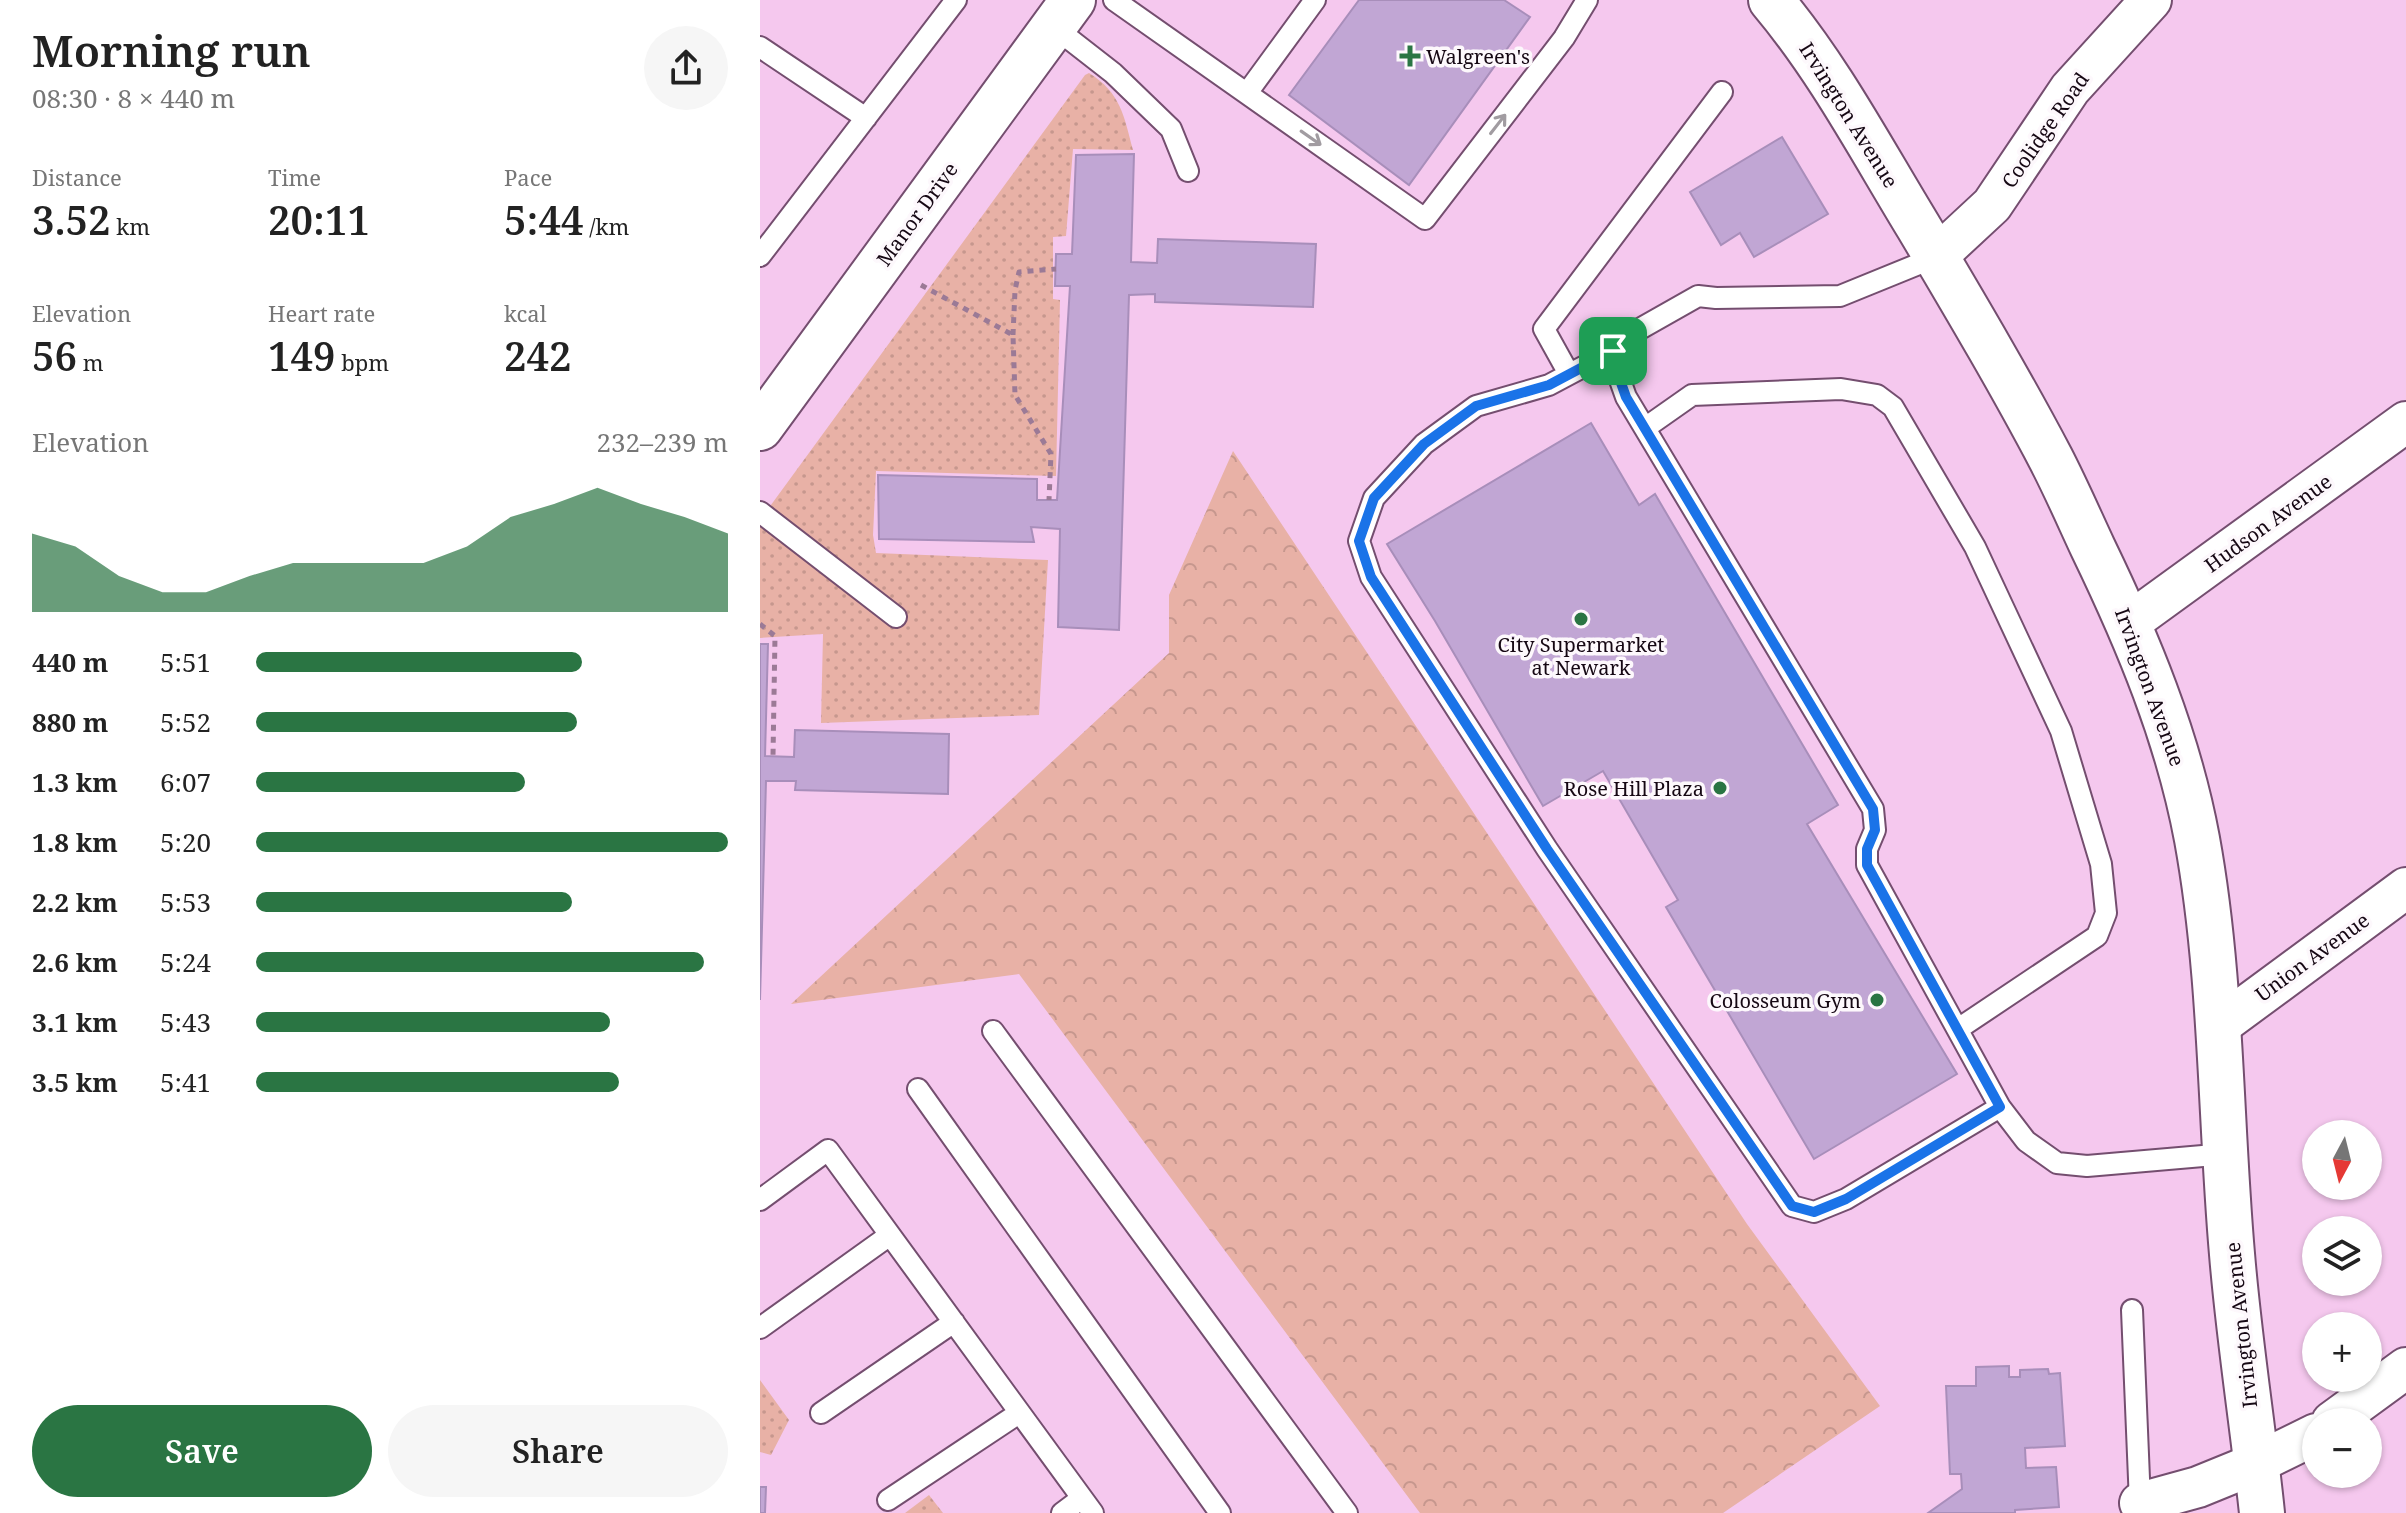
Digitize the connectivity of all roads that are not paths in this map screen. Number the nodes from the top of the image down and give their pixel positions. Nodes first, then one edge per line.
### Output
1 (956, 0) edge
2 (1114, 0) edge
3 (1315, 0) edge
4 (1587, 0) edge
5 (2151, 0) edge
6 (1776, 2) edge
7 (1064, 13) edge
8 (760, 47) edge
9 (1722, 92) dead end
10 (1247, 93) junction
11 (866, 118) junction
12 (1188, 171) dead end
13 (760, 256) edge
14 (1936, 257) junction
15 (1613, 351) junction
16 (1569, 374) junction
17 (2406, 422) edge
18 (760, 428) edge
19 (1645, 428) junction
20 (760, 512) edge
21 (896, 617) dead end
22 (2129, 623) junction
23 (2406, 888) edge
24 (2219, 1026) junction
25 (1958, 1029) junction
26 (993, 1031) dead end
27 (918, 1089) dead end
28 (2000, 1107) junction
29 (2226, 1154) junction
30 (760, 1200) edge
31 (890, 1235) junction
32 (2132, 1310) dead end
33 (954, 1322) junction
34 (760, 1328) edge
35 (2406, 1368) edge
36 (2351, 1408) edge
37 (821, 1413) dead end
38 (1019, 1413) junction
39 (2302, 1441) edge
40 (2257, 1463) junction
41 (888, 1500) dead end
42 (1088, 1506) edge
43 (2133, 1508) edge
44 (1062, 1513) edge
45 (1220, 1513) edge
46 (1347, 1513) edge
47 (2262, 1513) edge

1 - 11 lane
2 - 10 lane
3 - 10 lane
10 -> 4 lane
5 - 14 street, Coolidge Road
6 - 14 main road, Irvington Avenue
7 - 12 lane
7 - 18 main road, Manor Drive
8 - 11 lane
9 - 16 lane
11 - 13 lane
14 - 15 lane
14 - 22 main road, Irvington Avenue
15 - 16 lane
15 - 19 lane
16 - 28 lane
17 - 22 street, Hudson Avenue
19 - 25 lane
19 - 25 lane
20 - 21 lane
22 - 24 main road, Irvington Avenue
23 - 24 street, Union Avenue
24 - 29 main road, Irvington Avenue
25 - 28 lane
26 - 46 lane
27 - 45 lane
28 - 29 lane
29 - 40 main road, Irvington Avenue
30 - 31 lane
31 - 33 lane
31 - 34 lane
32 - 43 lane
33 - 37 lane
33 - 38 lane
35 - 36 street
38 - 41 lane
38 - 42 lane
39 - 40 street
40 - 43 street
40 - 47 main road, Irvington Avenue
42 - 44 lane

